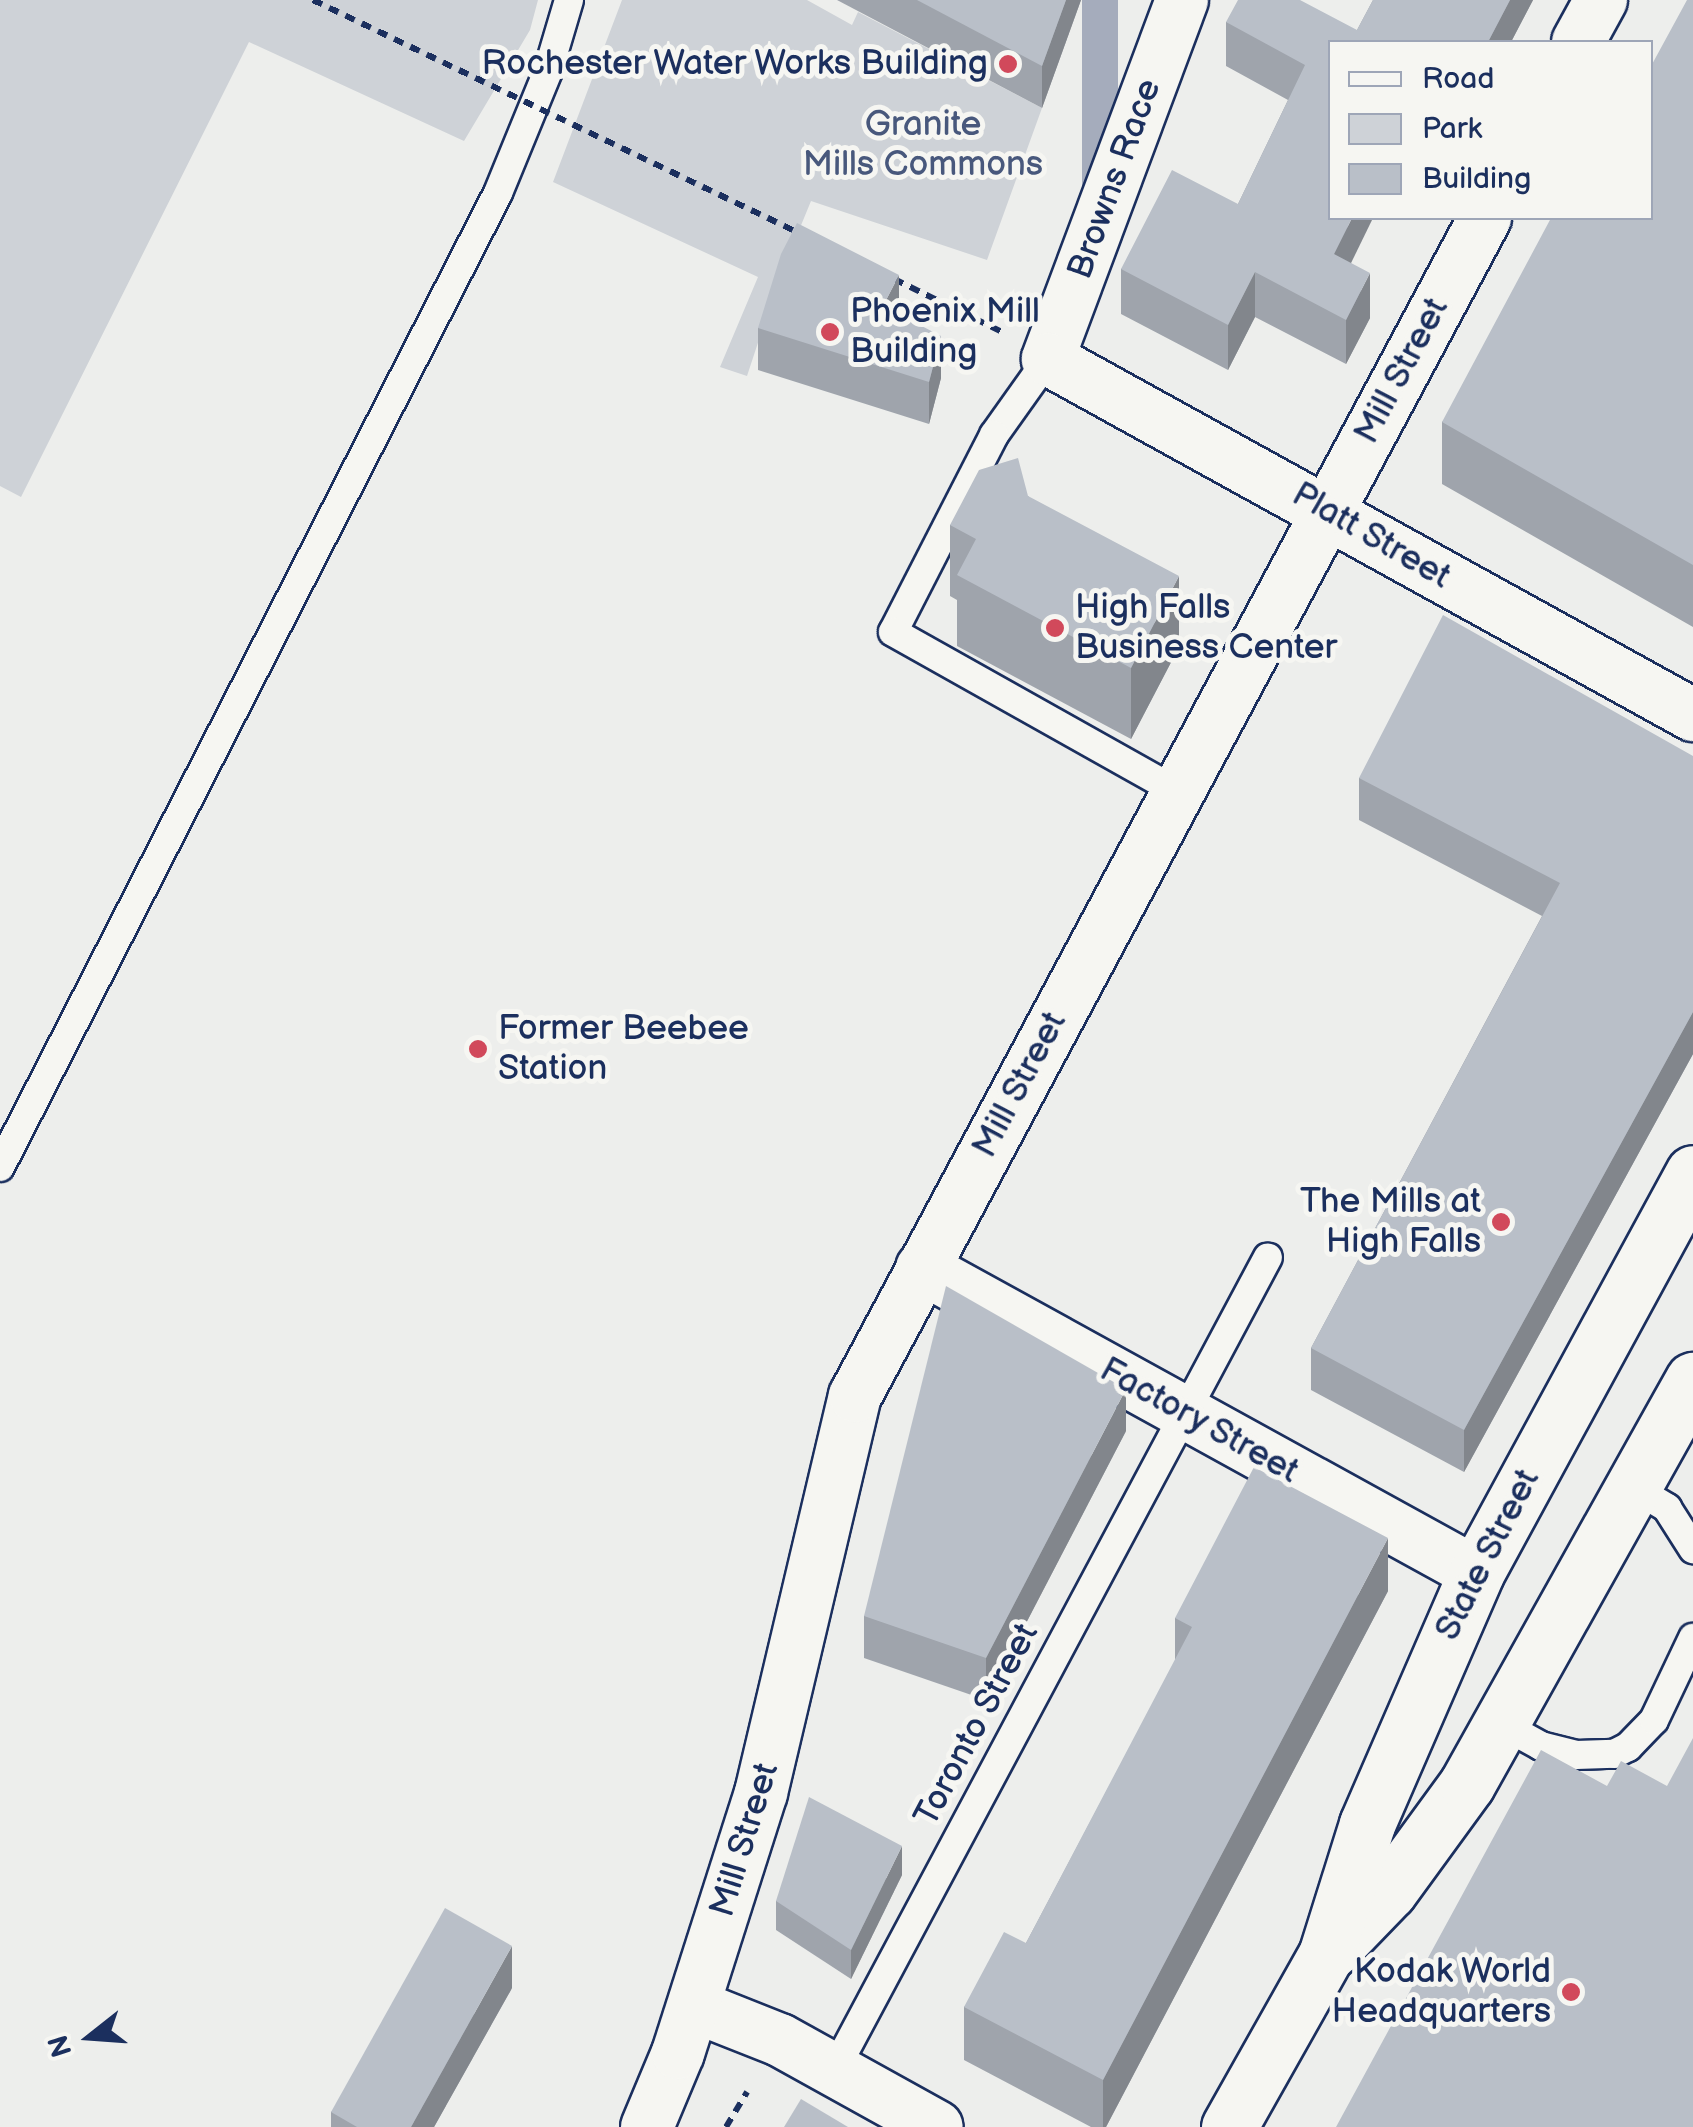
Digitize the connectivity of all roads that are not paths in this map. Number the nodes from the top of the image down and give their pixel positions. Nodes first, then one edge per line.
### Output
1 (570, 0) edge
2 (1182, 0) edge
3 (1601, 0) edge
4 (1579, 40) edge
5 (1483, 220) edge
6 (1031, 348) junction
7 (1326, 512) junction
8 (1693, 714) edge
9 (1178, 792) junction
10 (0, 1167) edge
11 (1693, 1173) edge
12 (1268, 1257) dead end
13 (922, 1268) junction
14 (1693, 1380) edge
15 (1186, 1414) junction
16 (1634, 1488) junction
17 (1693, 1548) edge
18 (1476, 1573) junction
19 (1693, 1638) edge
20 (1504, 1725) junction
21 (1326, 1955) junction
22 (694, 2006) junction
23 (834, 2071) junction
24 (647, 2127) edge
25 (937, 2127) edge
26 (1229, 2127) edge

1 - 10 lane
2 - 6 street, Browns Race
3 - 4 street
5 - 7 street, Mill Street
6 - 7 street, Platt Street
6 - 9 lane
7 - 8 street, Platt Street
7 - 9 street, Mill Street
9 - 13 street, Mill Street
11 - 18 main road, State Street
12 - 15 lane, Toronto Street
13 - 15 street, Factory Street
13 - 22 street, Mill Street
14 - 16 main road, State Street
15 - 18 street, Factory Street
15 - 23 lane, Toronto Street
16 - 17 lane
16 - 20 main road, State Street
18 - 21 main road, State Street
19 - 20 lane
20 - 21 main road, State Street
21 - 26 main road, State Street
22 - 23 street
22 - 24 street, Mill Street
23 - 25 street

